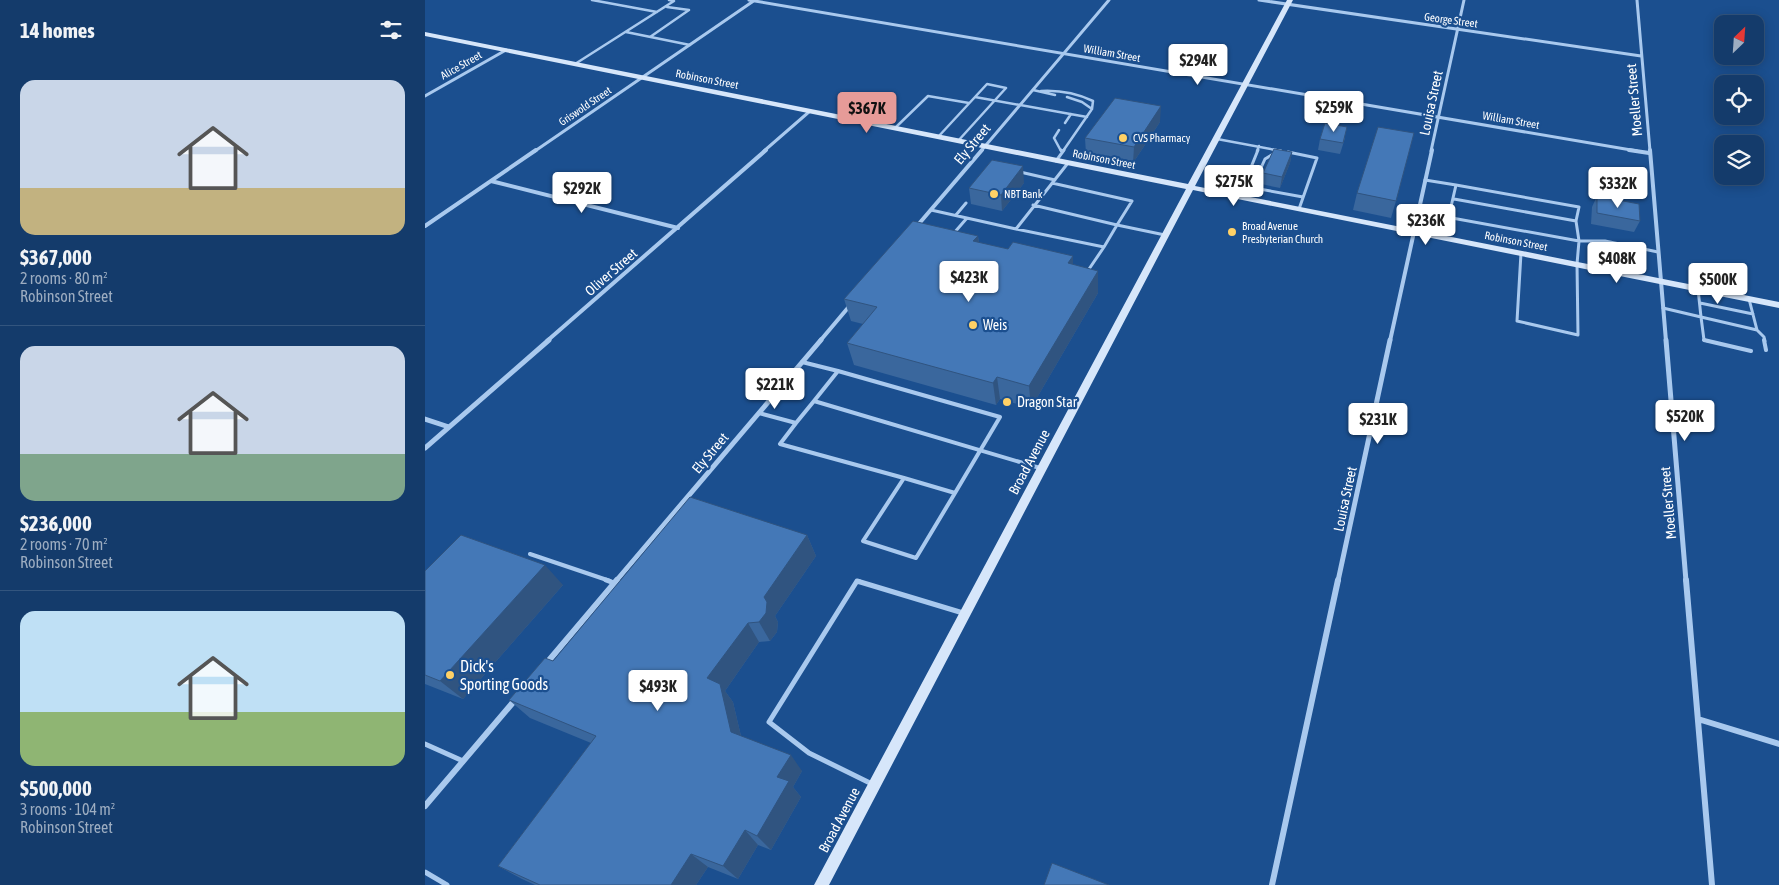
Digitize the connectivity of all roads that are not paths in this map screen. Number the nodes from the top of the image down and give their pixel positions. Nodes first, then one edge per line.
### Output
1 (592, 0) edge
2 (669, 0) edge
3 (749, 0) edge
4 (755, 0) edge
5 (1109, 0) edge
6 (1259, 0) edge
7 (1464, 0) edge
8 (1637, 0) edge
9 (1289, 2) edge
10 (666, 6) junction
11 (657, 12) junction
12 (1458, 30) junction
13 (626, 32) junction
14 (425, 34) edge
15 (650, 37) junction
16 (690, 45) junction
17 (505, 50) junction
18 (1063, 54) junction
19 (1641, 56) junction
20 (575, 64) junction
21 (642, 77) junction
22 (1245, 84) junction
23 (1033, 90) junction
24 (1041, 91) junction
25 (1055, 95) dead end
26 (425, 96) edge
27 (975, 97) junction
28 (1067, 98) dead end
29 (995, 100) junction
30 (969, 104) junction
31 (1021, 104) junction
32 (1092, 108) junction
33 (810, 111) junction
34 (1071, 114) junction
35 (1087, 117) junction
36 (1440, 117) junction
37 (1065, 123) dead end
38 (895, 128) junction
39 (1059, 130) dead end
40 (938, 137) junction
41 (1217, 139) junction
42 (958, 141) junction
43 (985, 146) junction
44 (1259, 146) junction
45 (1062, 152) junction
46 (1649, 153) junction
47 (1304, 155) junction
48 (1056, 160) junction
49 (1068, 163) junction
50 (1013, 170) edge
51 (1425, 180) junction
52 (491, 181) junction
53 (1053, 181) junction
54 (1244, 185) junction
55 (1456, 185) junction
56 (1192, 188) junction
57 (1239, 197) junction
58 (1303, 197) junction
59 (1454, 199) junction
60 (966, 203) dead end
61 (1420, 205) junction
62 (1033, 206) junction
63 (1299, 209) junction
64 (931, 210) junction
65 (1450, 211) junction
66 (956, 215) junction
67 (967, 218) junction
68 (1577, 221) junction
69 (1117, 225) junction
70 (425, 226) edge
71 (678, 228) junction
72 (1016, 229) junction
73 (1413, 232) junction
74 (912, 233) edge
75 (1166, 235) junction
76 (952, 236) edge
77 (1579, 241) junction
78 (1104, 247) junction
79 (1658, 252) junction
80 (1521, 253) junction
81 (1577, 264) junction
82 (1086, 274) edge
83 (1661, 281) junction
84 (1698, 289) junction
85 (1749, 299) junction
86 (854, 301) edge
87 (1700, 303) junction
88 (1779, 305) edge
89 (1663, 308) junction
90 (1753, 314) junction
91 (1701, 317) junction
92 (1757, 330) junction
93 (1751, 350) dead end
94 (1767, 350) dead end
95 (802, 362) junction
96 (838, 371) junction
97 (813, 401) junction
98 (759, 413) junction
99 (425, 419) edge
100 (796, 423) junction
101 (449, 427) junction
102 (425, 448) edge
103 (980, 450) junction
104 (1042, 468) junction
105 (904, 478) junction
106 (955, 493) junction
107 (530, 554) dead end
108 (614, 583) junction
109 (965, 614) junction
110 (539, 672) edge
111 (520, 694) edge
112 (1698, 719) junction
113 (425, 744) edge
114 (1779, 744) edge
115 (463, 761) junction
116 (874, 785) junction
117 (425, 806) edge
118 (425, 872) edge
119 (447, 885) edge
120 (821, 885) edge
121 (1272, 885) edge
122 (1713, 885) edge

1 - 11 lane
2 - 10 lane
3 - 4 street, William Street
4 - 16 street, Griswold Street
4 - 18 street, William Street
5 - 18 street, Ely Street
6 - 9 street, George Street
7 - 12 street, Louisa Street
8 - 19 street, Moeller Street
9 - 12 street, George Street
9 - 22 street, Broad Avenue
10 - 11 lane
10 - 15 lane
11 - 13 lane
12 - 19 street, George Street
12 - 36 street, Louisa Street
13 - 15 lane
13 - 20 lane
14 - 17 street, Robinson Street
15 - 16 lane
16 - 21 street, Griswold Street
17 - 20 street, Robinson Street
17 - 26 street, Alice Street
18 - 22 street, William Street
18 - 23 street, Ely Street
19 - 46 street, Moeller Street
20 - 21 street, Robinson Street
21 - 33 street, Robinson Street
21 - 52 street, Griswold Street
22 - 36 street, William Street
22 - 41 street, Broad Avenue
23 - 24 lane
23 - 31 street, Ely Street
24 - 25 lane
24 - 32 lane
27 - 29 lane
27 - 29 lane
27 - 30 lane
28 - 32 lane
29 - 31 lane
29 - 42 lane
30 - 38 lane
30 - 40 lane
31 - 34 lane
31 - 43 street, Ely Street
32 - 35 lane
33 - 38 street, Robinson Street
33 - 71 street, Oliver Street
34 - 35 lane
34 - 37 lane
35 - 45 lane
36 - 46 street, William Street
36 - 51 street, Louisa Street
38 - 40 street, Robinson Street
39 - 45 lane
40 - 42 street, Robinson Street
41 - 44 lane
41 - 56 street, Broad Avenue
42 - 43 street, Robinson Street
43 - 48 street, Robinson Street
43 - 64 street, Ely Street
44 - 47 lane
44 - 54 lane
45 - 48 lane
46 - 79 street, Moeller Street
47 - 54 lane
47 - 58 lane
48 - 49 street, Robinson Street
49 - 53 lane
49 - 56 street, Robinson Street
50 - 53 lane
51 - 55 lane
51 - 61 street, Louisa Street
52 - 70 street, Griswold Street
52 - 71 street
53 - 62 lane
53 - 69 lane
54 - 57 lane
54 - 58 lane
55 - 59 lane
55 - 68 lane
56 - 57 street, Robinson Street
56 - 75 street, Broad Avenue
57 - 63 street, Robinson Street
58 - 63 lane
59 - 65 lane
59 - 68 lane
60 - 66 lane
61 - 65 lane
61 - 73 street, Louisa Street
62 - 69 lane
62 - 72 lane
63 - 73 street, Robinson Street
64 - 66 lane
64 - 74 street, Ely Street
65 - 77 lane
66 - 67 lane
67 - 72 lane
67 - 76 lane
68 - 77 lane
69 - 75 lane
69 - 78 lane
71 - 101 street, Oliver Street
72 - 78 lane
73 - 80 street, Robinson Street
73 - 121 street, Louisa Street
75 - 104 street, Broad Avenue
77 - 79 lane
77 - 81 lane
78 - 82 lane
79 - 83 street, Moeller Street
80 - 81 street, Robinson Street
80 - 81 lane
81 - 83 street, Robinson Street
83 - 84 street, Robinson Street
83 - 89 street, Moeller Street
84 - 85 street, Robinson Street
84 - 87 lane
85 - 88 street, Robinson Street
85 - 90 lane
86 - 95 street, Ely Street
87 - 90 lane
87 - 91 lane
89 - 91 lane
89 - 112 street, Moeller Street
90 - 92 lane
91 - 92 lane
91 - 93 lane
92 - 94 lane
95 - 96 lane
95 - 98 street, Ely Street
96 - 97 lane
96 - 103 lane
97 - 100 lane
97 - 103 lane
98 - 100 lane
98 - 108 street, Ely Street
99 - 101 street
100 - 105 lane
101 - 102 street, Oliver Street
103 - 104 lane
103 - 106 lane
104 - 109 street, Broad Avenue
105 - 106 lane
105 - 106 lane
107 - 108 lane
108 - 110 street, Ely Street
109 - 116 street, Broad Avenue
109 - 116 lane
111 - 115 street
112 - 114 street
112 - 122 street, Moeller Street
113 - 115 lane
115 - 117 street
116 - 120 street, Broad Avenue
118 - 119 lane

